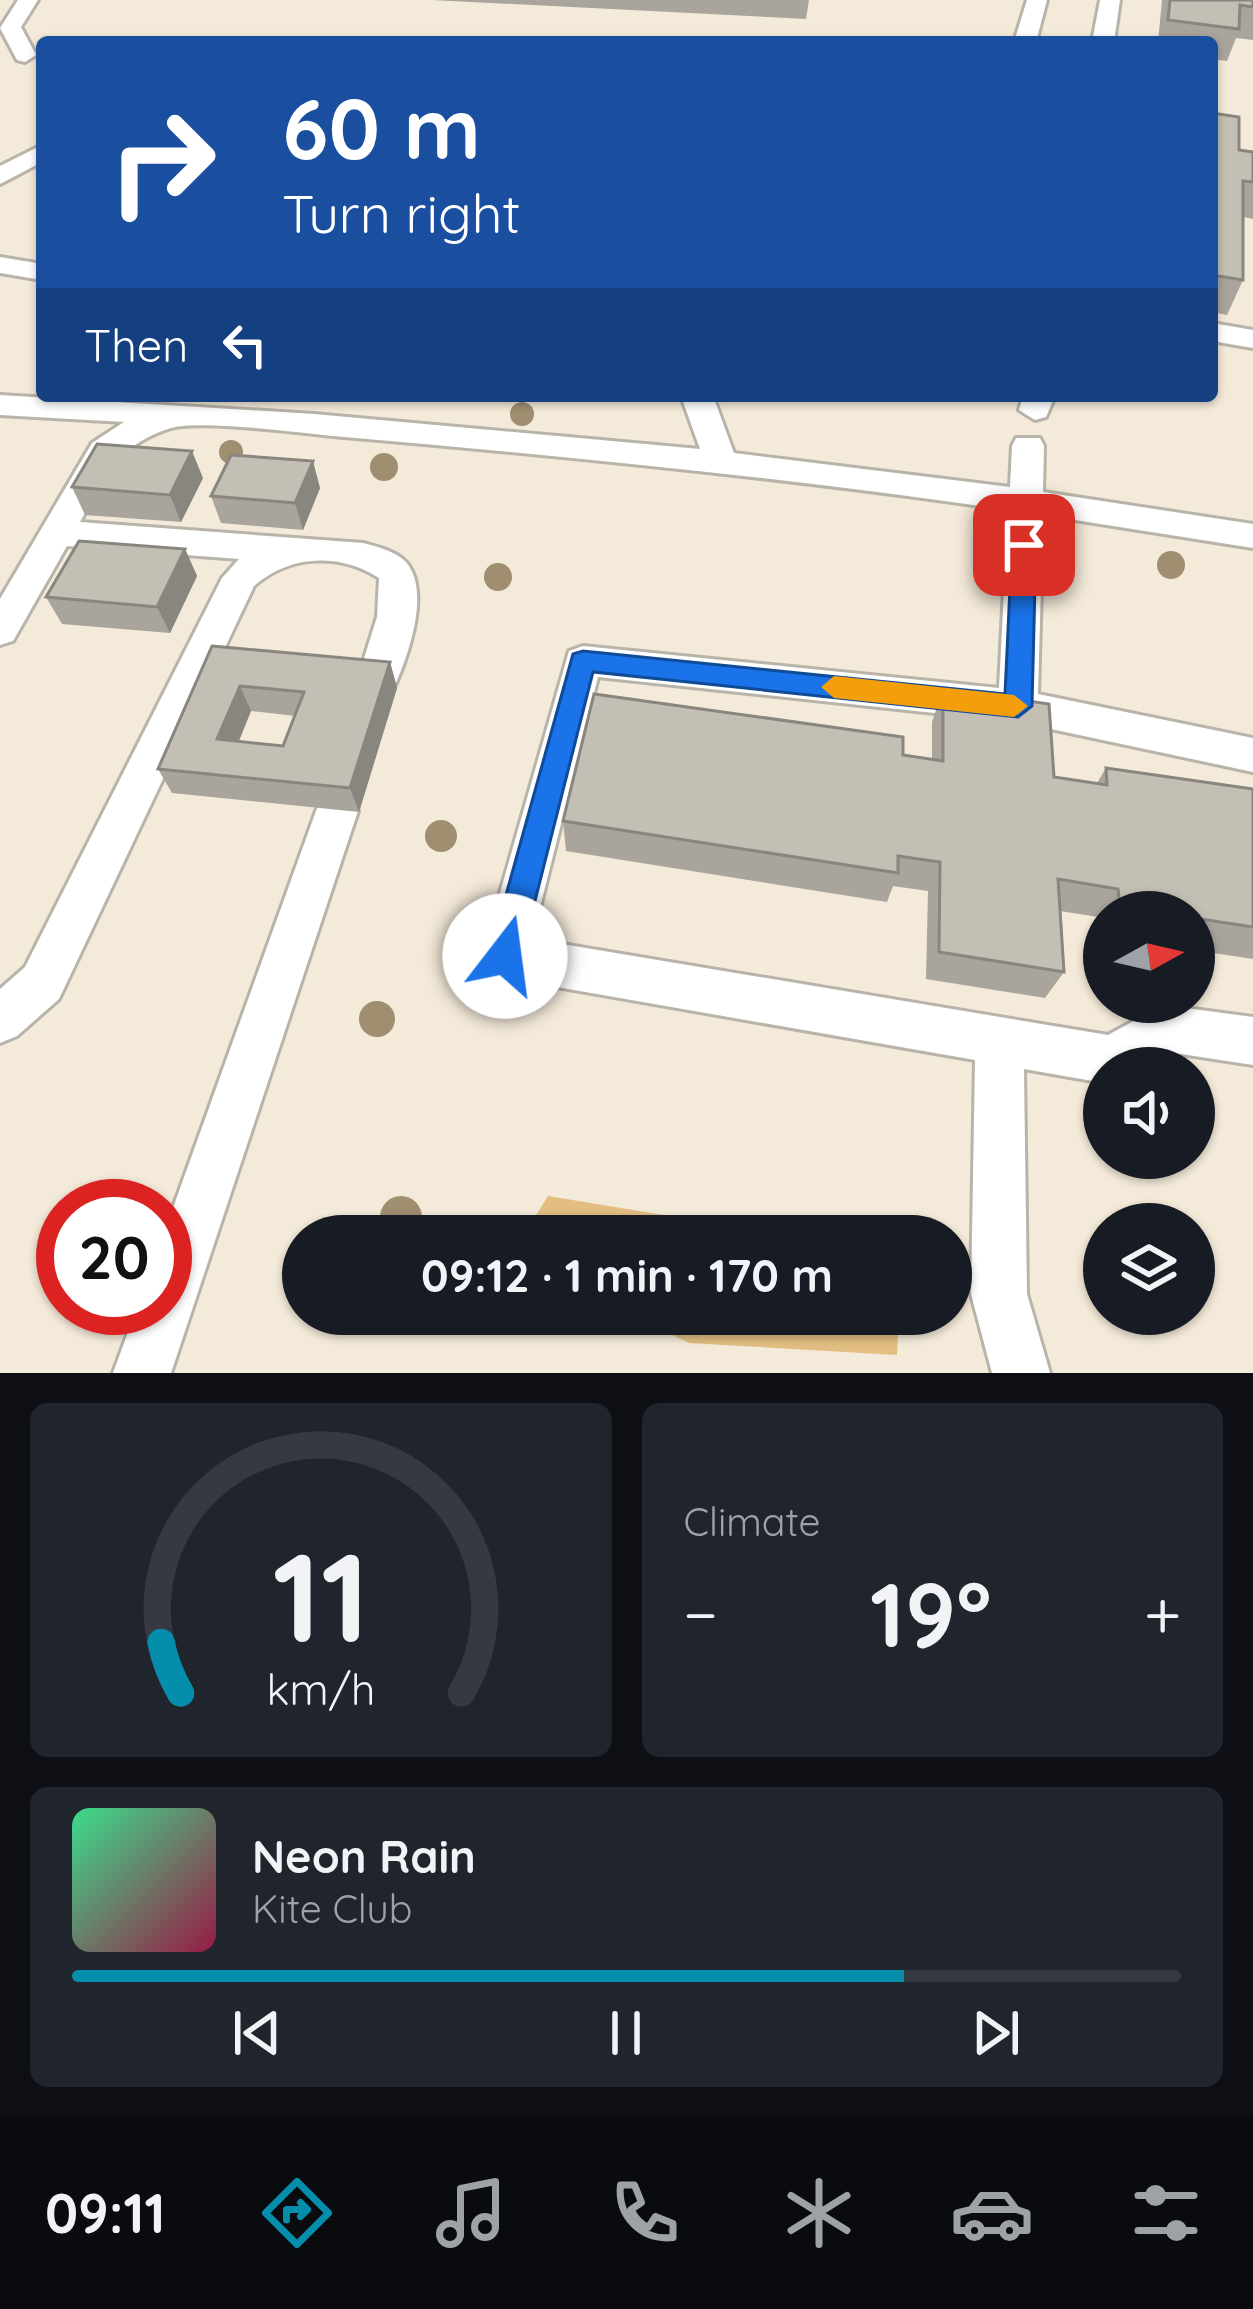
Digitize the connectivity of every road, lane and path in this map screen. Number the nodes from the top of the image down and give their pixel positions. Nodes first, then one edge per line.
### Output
1 (28, 0) edge
2 (1037, 0) edge
3 (1110, 0) edge
4 (1027, 36) edge
5 (1104, 36) edge
6 (33, 54) edge
7 (0, 60) edge
8 (36, 155) edge
9 (0, 176) edge
10 (0, 265) edge
11 (36, 271) edge
12 (1218, 333) edge
13 (1253, 339) edge
14 (699, 402) edge
15 (0, 405) edge
16 (184, 414) junction
17 (1034, 417) edge
18 (721, 461) junction
19 (1025, 498) junction
20 (58, 533) junction
21 (1253, 536) edge
22 (284, 550) junction
23 (0, 631) edge
24 (374, 687) edge
25 (1018, 706) junction
26 (1253, 754) edge
27 (337, 811) edge
28 (0, 1020) edge
29 (999, 1041) junction
30 (1253, 1041) edge
31 (192, 1229) edge
32 (155, 1335) edge
33 (142, 1373) edge
34 (1021, 1373) edge

1 - 6 lane
2 - 4 lane
3 - 5 lane
6 - 7 lane
8 - 9 lane
10 - 11 lane
12 - 13 lane
14 - 18 lane
15 - 16 lane
16 - 18 lane
16 - 20 lane
17 - 19 lane
18 - 19 lane
19 - 21 lane
19 - 25 lane
20 - 22 lane
20 - 23 lane
22 - 24 lane
22 - 28 lane
25 - 26 lane
25 - 29 lane
27 - 31 lane
29 - 30 lane
29 - 34 lane
32 - 33 lane

